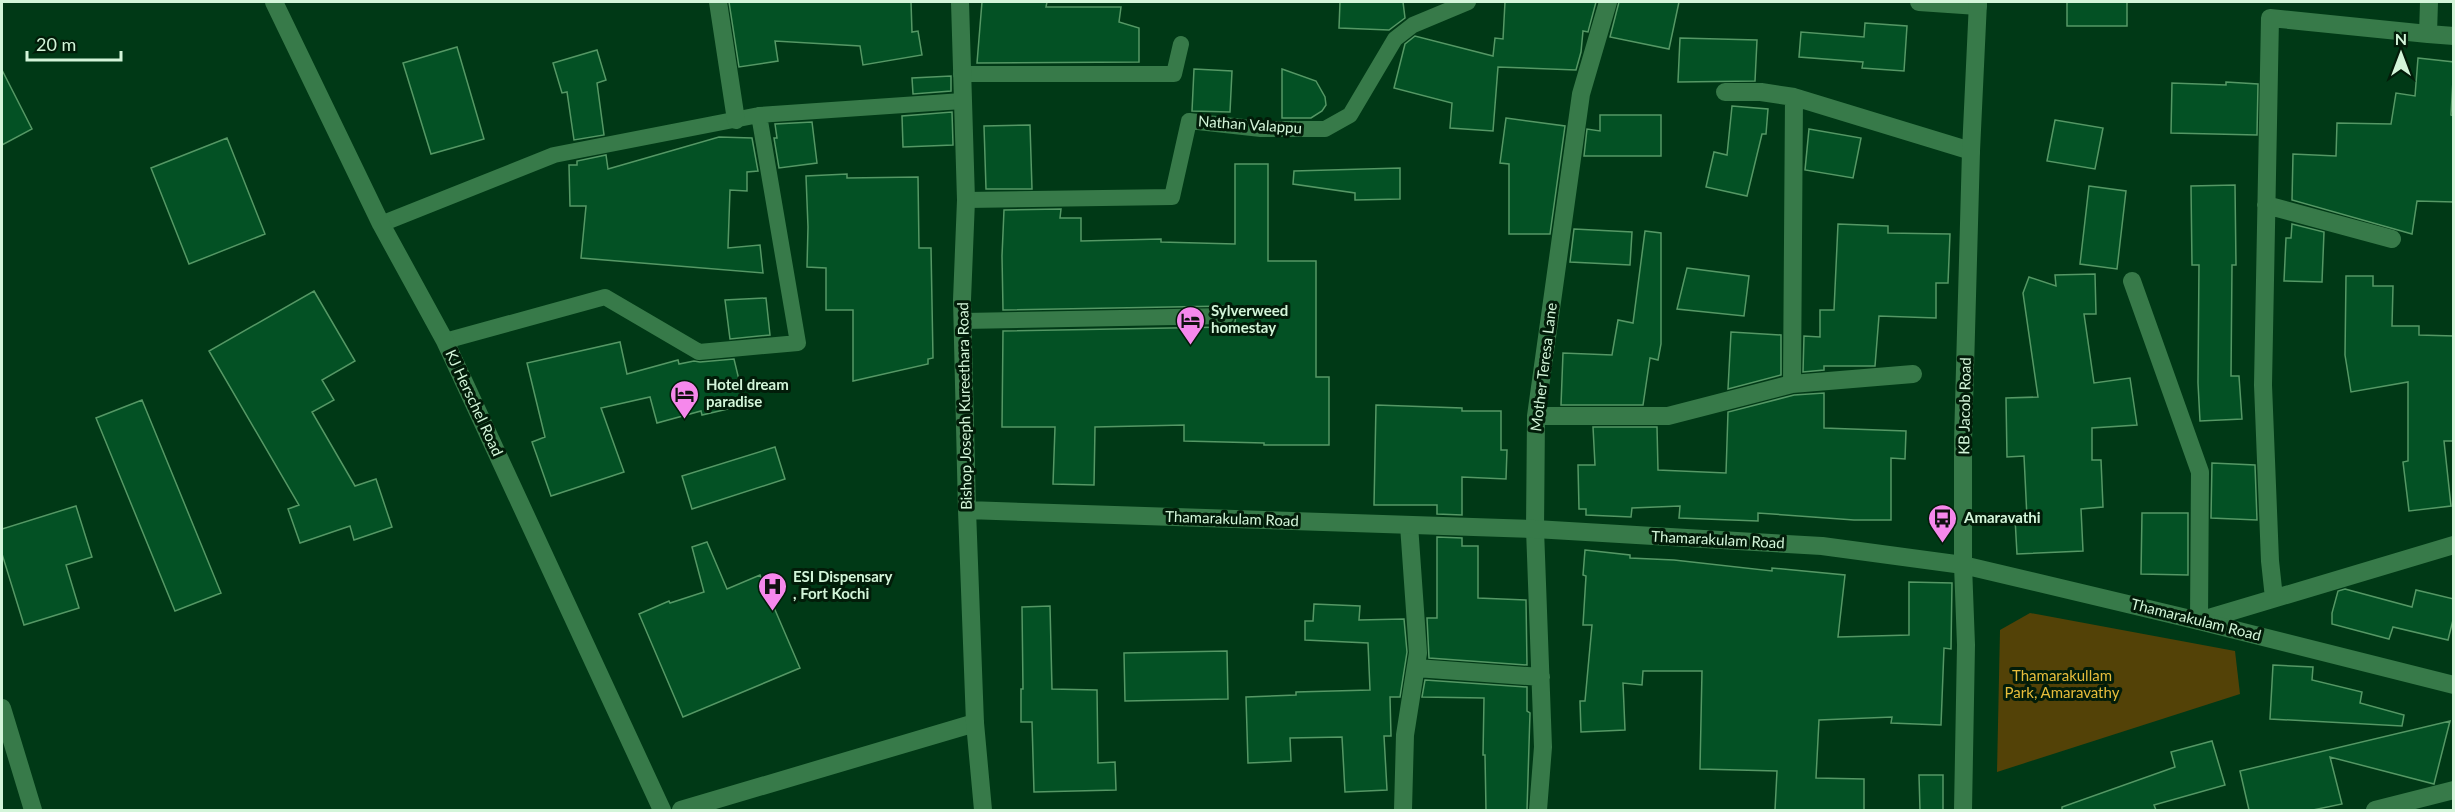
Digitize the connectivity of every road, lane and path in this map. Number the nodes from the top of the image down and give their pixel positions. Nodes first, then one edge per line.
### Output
1 (274, 2) edge
2 (718, 2) edge
3 (960, 2) edge
4 (1468, 2) edge
5 (1608, 2) edge
6 (1919, 2) edge
7 (2429, 2) edge
8 (1978, 4) edge
9 (2428, 33) junction
10 (2454, 36) edge
11 (1181, 44) dead end
12 (961, 74) junction
13 (1725, 92) dead end
14 (1794, 97) junction
15 (962, 101) junction
16 (759, 116) junction
17 (736, 120) junction
18 (1971, 151) junction
19 (966, 200) junction
20 (2266, 205) junction
21 (381, 224) junction
22 (2392, 239) dead end
23 (2132, 281) dead end
24 (1226, 316) dead end
25 (963, 321) junction
26 (445, 340) junction
27 (1912, 374) dead end
28 (1792, 384) junction
29 (1536, 416) junction
30 (967, 510) junction
31 (1409, 525) junction
32 (1535, 529) junction
33 (2454, 544) edge
34 (1963, 565) junction
35 (2274, 598) junction
36 (2199, 621) junction
37 (1416, 668) junction
38 (1541, 676) junction
39 (2454, 685) edge
40 (2, 708) edge
41 (975, 723) junction
42 (2454, 790) edge
43 (33, 810) edge
44 (662, 810) edge
45 (681, 810) edge
46 (982, 810) edge
47 (1403, 810) edge
48 (1538, 810) edge
49 (1963, 810) edge
50 (2375, 810) edge

1 - 21 street, KJ Herschel Road
2 - 17 street
3 - 12 street, Bishop Joseph Kureethara Road
4 - 19 lane, Nathan Valappu
5 - 29 street, Mother Teresa Lane
6 - 8 street
7 - 9 street
8 - 18 street, KB Jacob Road
9 - 10 street
9 - 20 street
11 - 12 lane
12 - 15 street, Bishop Joseph Kureethara Road
13 - 14 street
14 - 18 street
14 - 28 street
15 - 16 lane
15 - 19 street, Bishop Joseph Kureethara Road
16 - 17 lane
16 - 26 lane
17 - 21 lane
18 - 34 street, KB Jacob Road
19 - 25 street, Bishop Joseph Kureethara Road
20 - 22 street
20 - 35 street
21 - 26 street, KJ Herschel Road
23 - 36 street
24 - 25 lane
25 - 30 street, Bishop Joseph Kureethara Road
26 - 44 street, KJ Herschel Road
27 - 28 street
28 - 29 street
29 - 32 street, Mother Teresa Lane
30 - 31 street, Thamarakulam Road
30 - 41 street, Bishop Joseph Kureethara Road
31 - 32 street, Thamarakulam Road
31 - 37 street
32 - 34 street, Thamarakulam Road
32 - 38 street, Mother Teresa Lane
33 - 35 street
34 - 36 street, Thamarakulam Road
34 - 49 street, KB Jacob Road
35 - 36 street
36 - 39 street, Thamarakulam Road
37 - 38 street
37 - 47 street
38 - 48 street, Mother Teresa Lane
40 - 43 street
41 - 45 street
41 - 46 street, Bishop Joseph Kureethara Road
42 - 50 street

